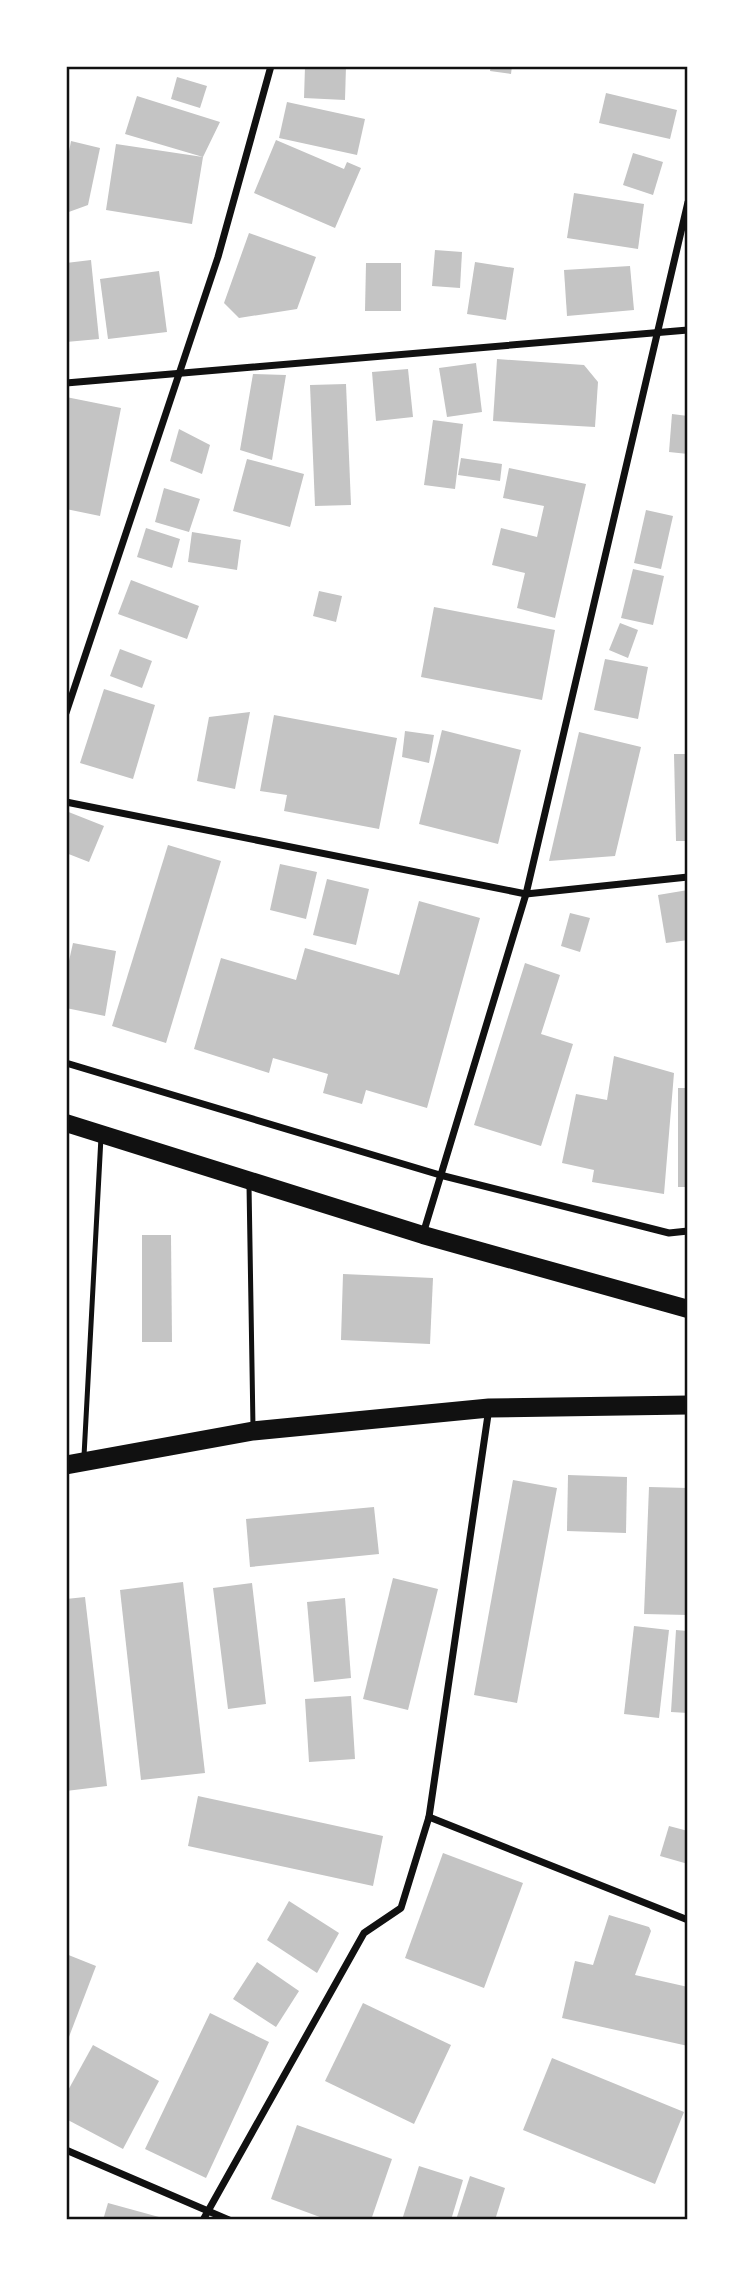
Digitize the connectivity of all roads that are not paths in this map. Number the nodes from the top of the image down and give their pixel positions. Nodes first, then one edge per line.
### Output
1 (271, 66) edge
2 (688, 202) edge
3 (688, 330) edge
4 (655, 331) junction
5 (179, 374) junction
6 (66, 383) edge
7 (66, 713) edge
8 (66, 802) edge
9 (688, 877) edge
10 (526, 894) junction
11 (66, 1063) edge
12 (66, 1123) edge
13 (101, 1134) junction
14 (440, 1175) junction
15 (249, 1180) junction
16 (688, 1231) edge
17 (423, 1235) junction
18 (688, 1310) edge
19 (688, 1405) edge
20 (489, 1408) junction
21 (253, 1431) junction
22 (75, 1463) edge
23 (429, 1817) junction
24 (688, 1920) edge
25 (66, 2150) edge
26 (208, 2211) junction
27 (203, 2220) edge
28 (229, 2220) edge

1 - 5 street
2 - 4 street
3 - 4 street
4 - 5 street
4 - 10 street
5 - 6 street
5 - 7 street
8 - 10 street
9 - 10 street
10 - 14 street
11 - 14 street
12 - 13 main road
13 - 15 main road
13 - 22 lane
14 - 16 street
14 - 17 street
15 - 17 main road
15 - 21 lane
17 - 18 main road
19 - 20 highway
20 - 21 highway
20 - 23 street
21 - 22 highway
23 - 24 street
23 - 26 street
25 - 26 street
26 - 27 street
26 - 28 street

